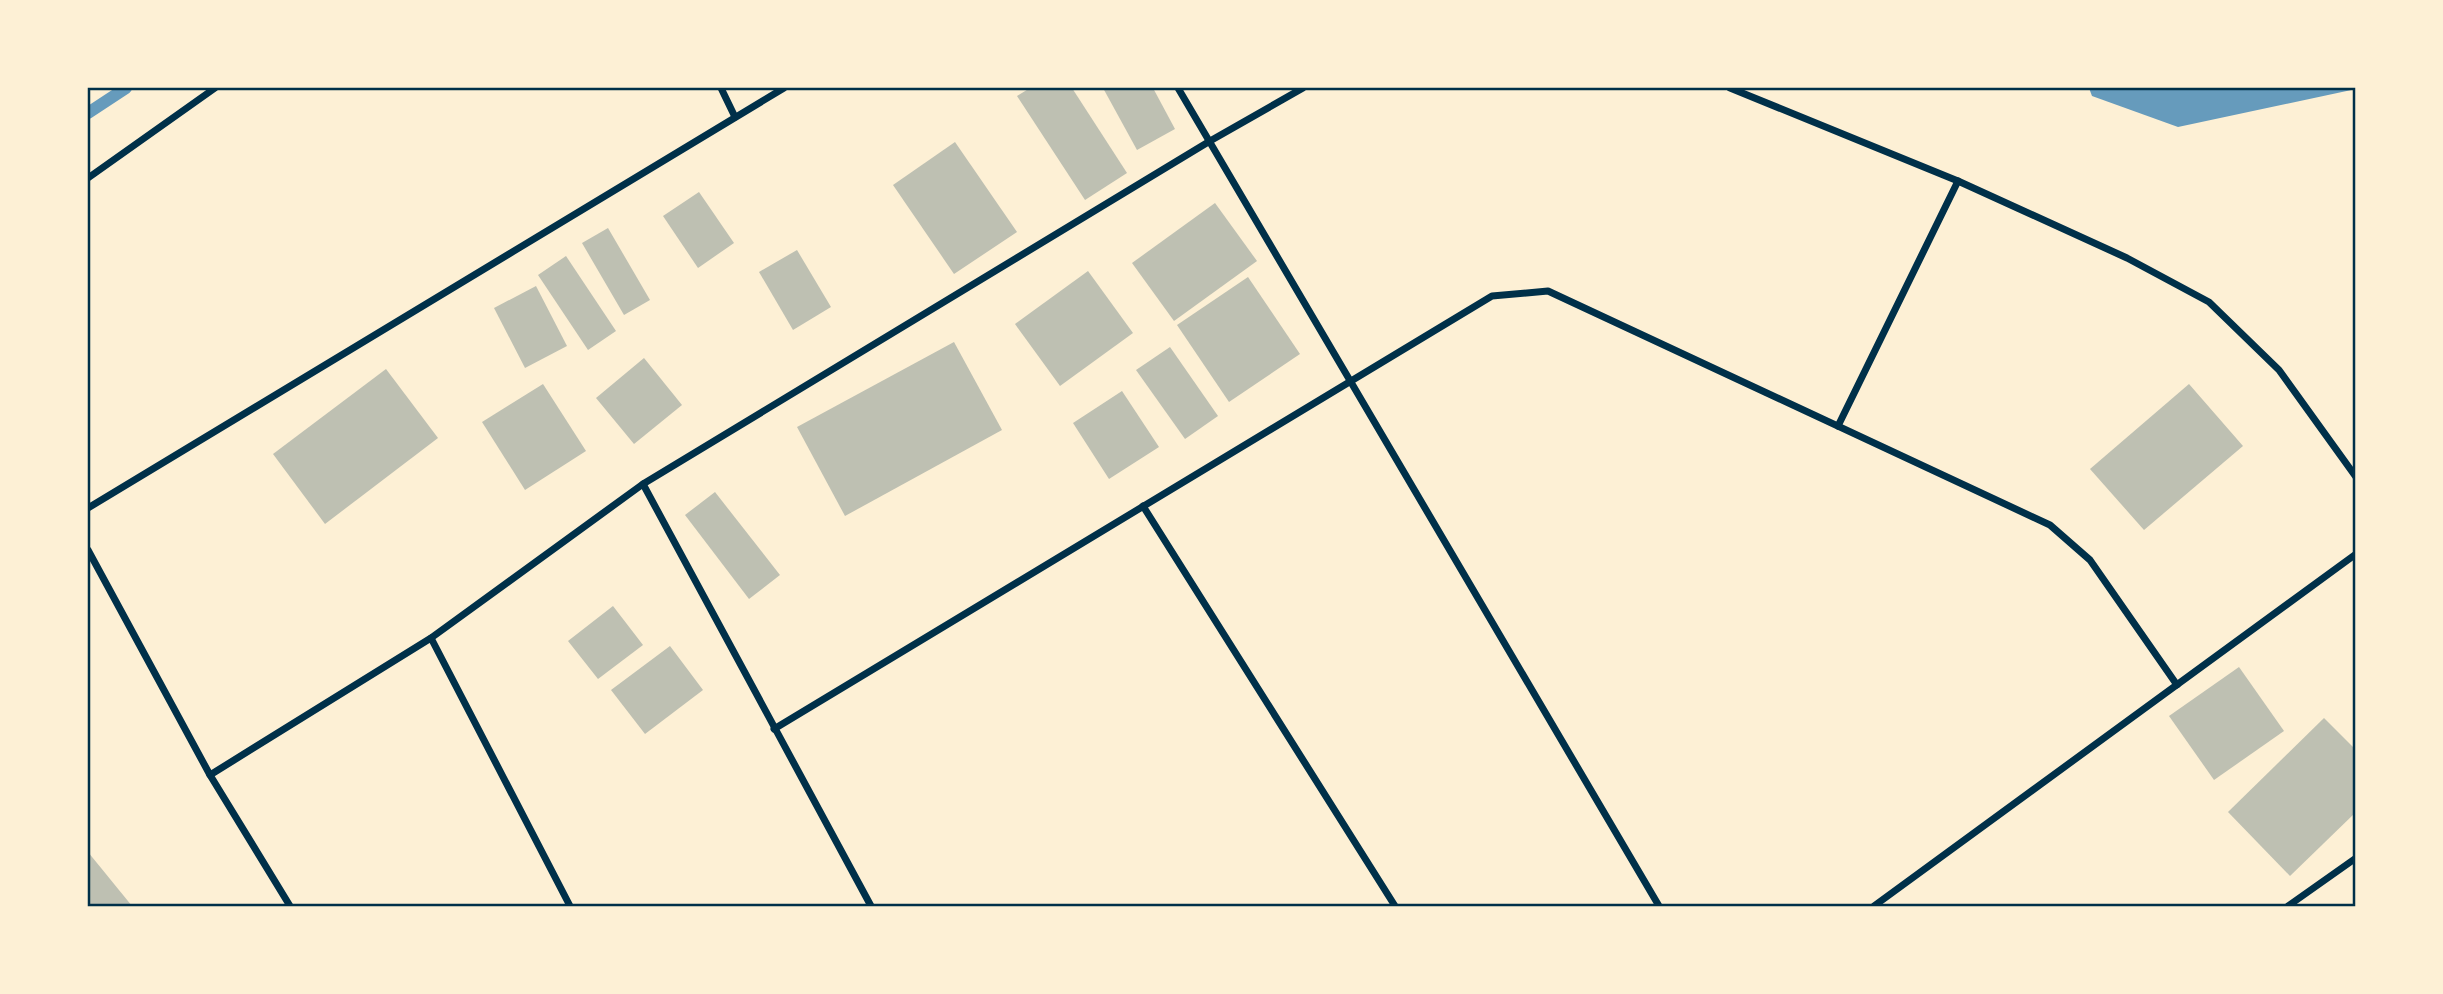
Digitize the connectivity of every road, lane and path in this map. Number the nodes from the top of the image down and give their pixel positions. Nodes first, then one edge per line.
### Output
1 (215, 88) edge
2 (721, 88) edge
3 (784, 88) edge
4 (1178, 88) edge
5 (1303, 88) edge
6 (1730, 88) edge
7 (735, 117) junction
8 (1210, 141) junction
9 (88, 178) edge
10 (1958, 181) junction
11 (1350, 381) junction
12 (1838, 426) junction
13 (2356, 477) edge
14 (643, 484) junction
15 (1143, 506) junction
16 (88, 508) edge
17 (88, 550) edge
18 (2356, 554) edge
19 (431, 638) junction
20 (2176, 685) junction
21 (774, 729) junction
22 (210, 775) junction
23 (2356, 858) edge
24 (290, 906) edge
25 (570, 906) edge
26 (871, 906) edge
27 (1395, 906) edge
28 (1660, 906) edge
29 (1874, 906) edge
30 (2288, 906) edge

1 - 9 street
2 - 7 street
3 - 7 street
4 - 8 street
5 - 8 street
6 - 10 street
7 - 16 street
8 - 11 street
8 - 14 street
10 - 12 street
10 - 13 street
11 - 12 street
11 - 15 street
11 - 28 street
12 - 20 street
14 - 19 street
14 - 21 street
15 - 21 street
15 - 27 street
17 - 22 street
18 - 20 street
19 - 22 street
19 - 25 street
20 - 29 street
21 - 26 street
22 - 24 street
23 - 30 street

